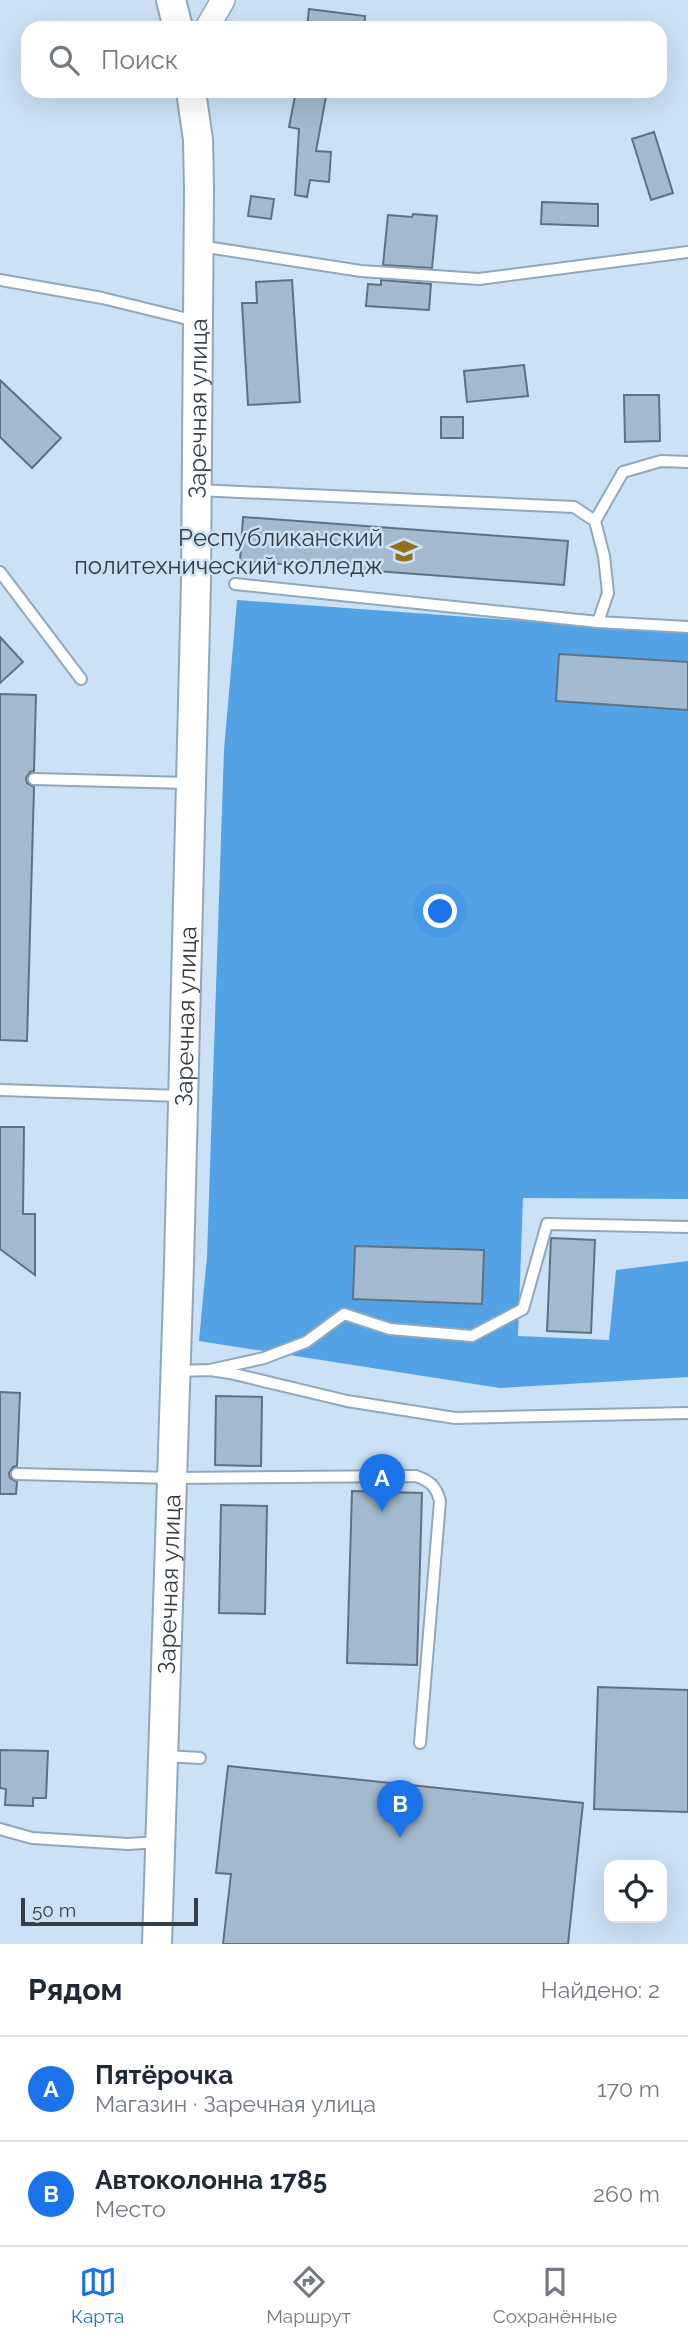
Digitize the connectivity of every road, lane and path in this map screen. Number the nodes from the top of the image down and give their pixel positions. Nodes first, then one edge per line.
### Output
1 (171, 0) edge
2 (223, 0) edge
3 (176, 21) edge
4 (211, 21) edge
5 (192, 98) edge
6 (200, 246) junction
7 (688, 252) edge
8 (0, 281) edge
9 (199, 322) junction
10 (688, 462) edge
11 (197, 490) junction
12 (594, 520) junction
13 (0, 572) edge
14 (235, 584) dead end
15 (598, 622) junction
16 (688, 627) edge
17 (80, 678) dead end
18 (34, 779) dead end
19 (191, 783) junction
20 (0, 1090) edge
21 (183, 1096) junction
22 (688, 1227) edge
23 (210, 1370) junction
24 (175, 1371) junction
25 (688, 1413) edge
26 (17, 1474) dead end
27 (172, 1478) junction
28 (421, 1743) dead end
29 (164, 1756) junction
30 (200, 1758) dead end
31 (0, 1829) edge
32 (161, 1842) junction
33 (157, 1944) edge

1 - 3 street
2 - 4 street
5 - 6 street, Заречная улица
6 - 7 lane
6 - 9 street, Заречная улица
8 - 9 lane
9 - 11 street, Заречная улица
10 - 12 lane
11 - 12 lane
11 - 19 street, Заречная улица
12 - 15 lane
13 - 17 lane
14 - 15 lane
15 - 16 lane
18 - 19 lane
19 - 21 street, Заречная улица
20 - 21 lane
21 - 24 street, Заречная улица
22 - 23 lane
23 - 24 lane
23 - 25 lane
24 - 27 street, Заречная улица
26 - 27 lane
27 - 28 lane
27 - 29 street, Заречная улица
29 - 30 lane
29 - 32 street, Заречная улица
31 - 32 lane
32 - 33 street, Заречная улица

